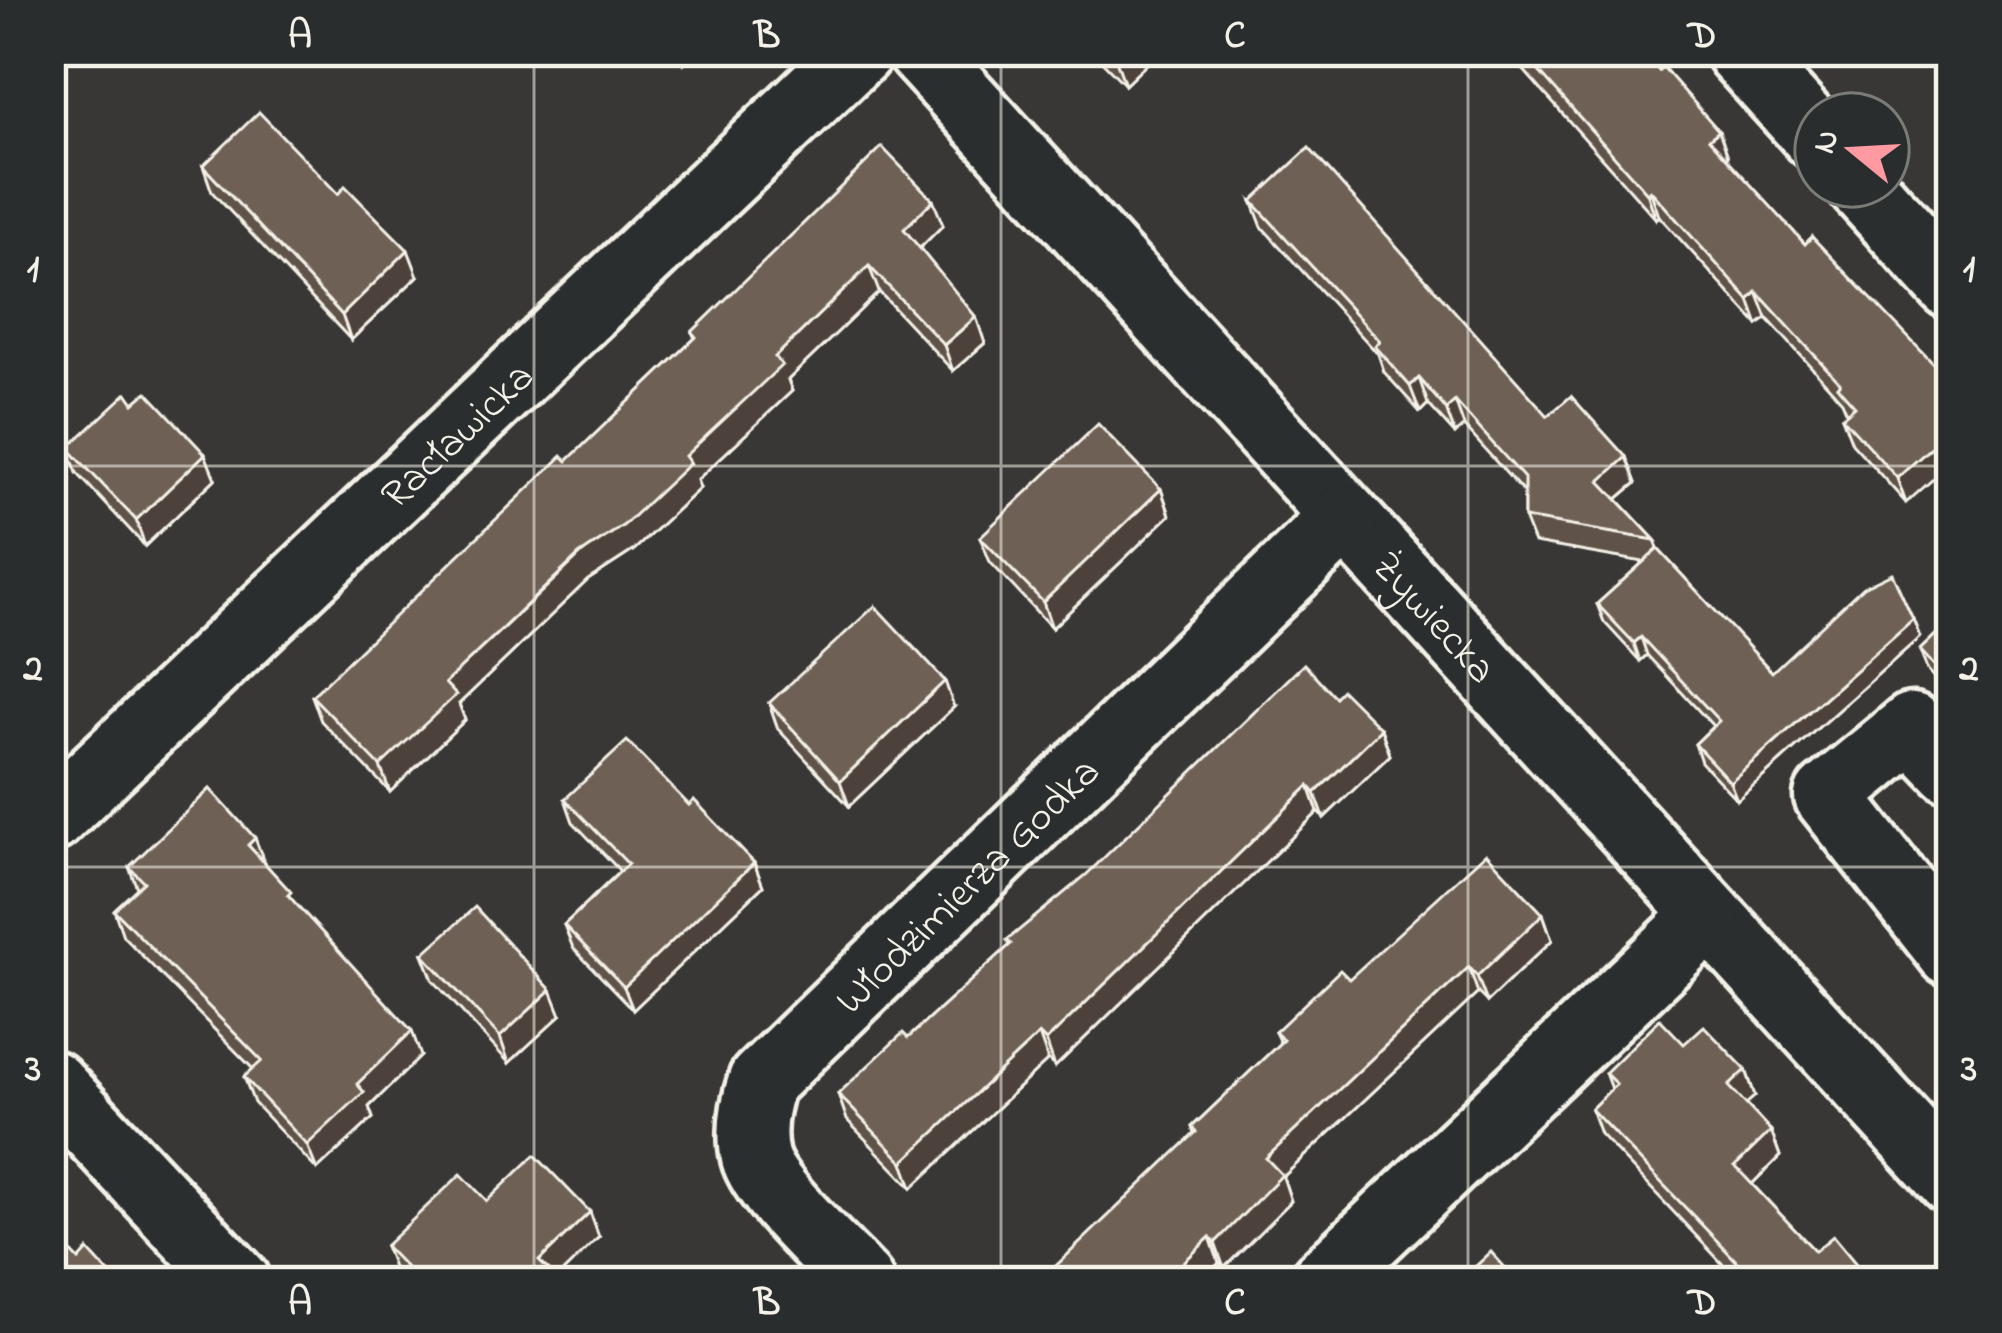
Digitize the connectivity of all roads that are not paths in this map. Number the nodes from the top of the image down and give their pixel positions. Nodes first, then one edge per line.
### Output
1 (859, 51) edge
2 (920, 51) edge
3 (1739, 51) edge
4 (1792, 110) edge
5 (1883, 210) edge
6 (1951, 285) edge
7 (1345, 517) junction
8 (1951, 768) edge
9 (51, 818) edge
10 (1707, 917) junction
11 (1951, 952) edge
12 (51, 1084) edge
13 (1951, 1180) edge
14 (237, 1282) edge
15 (860, 1282) edge
16 (1323, 1282) edge

1 - 9 street, Racławicka
2 - 7 street, Żywiecka
3 - 4 street
5 - 6 street
7 - 10 street, Żywiecka
7 - 15 street, Włodzimierza Godka
8 - 11 street
10 - 13 street, Żywiecka
10 - 16 street
12 - 14 street

